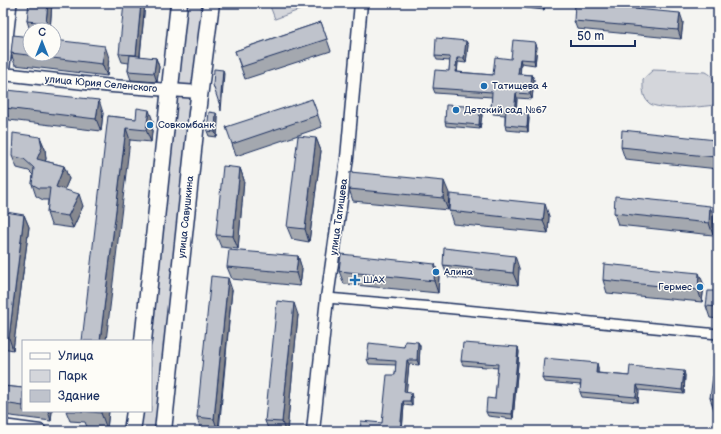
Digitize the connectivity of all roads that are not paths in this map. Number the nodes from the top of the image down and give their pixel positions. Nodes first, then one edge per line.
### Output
1 (12, 3) edge
2 (179, 3) edge
3 (211, 3) edge
4 (361, 3) edge
5 (4, 74) edge
6 (169, 90) junction
7 (199, 92) junction
8 (327, 298) junction
9 (718, 334) edge
10 (143, 340) edge
11 (135, 412) edge
12 (3, 426) edge
13 (40, 431) edge
14 (132, 431) edge
15 (163, 431) edge
16 (313, 431) edge

1 - 5 street
2 - 6 highway
3 - 7 highway, улица Савушкина
4 - 8 main road, улица Татищева
5 - 6 main road, улица Юрия Селенского
6 - 7 main road, улица Юрия Селенского
6 - 10 highway
7 - 15 highway, улица Савушкина
8 - 9 street
8 - 16 main road, улица Татищева
11 - 14 highway
12 - 13 main road

